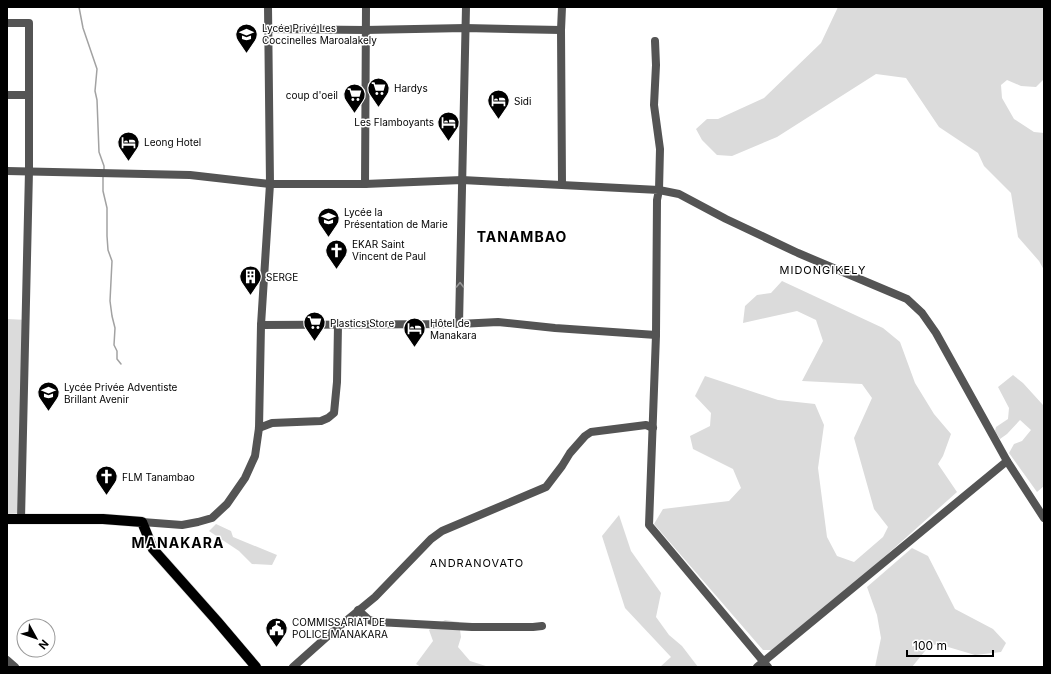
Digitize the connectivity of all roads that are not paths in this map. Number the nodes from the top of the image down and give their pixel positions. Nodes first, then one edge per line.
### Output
1 (268, 7) edge
2 (366, 7) edge
3 (466, 7) edge
4 (562, 7) edge
5 (7, 23) edge
6 (466, 28) junction
7 (268, 29) junction
8 (365, 30) junction
9 (561, 30) junction
10 (655, 41) dead end
11 (7, 95) edge
12 (29, 95) junction
13 (7, 171) edge
14 (29, 172) junction
15 (462, 180) junction
16 (270, 184) junction
17 (365, 184) junction
18 (562, 184) junction
19 (659, 190) junction
20 (460, 324) junction
21 (261, 325) junction
22 (338, 325) junction
23 (656, 335) junction
24 (259, 428) junction
25 (652, 428) junction
26 (1007, 461) junction
27 (1044, 518) edge
28 (7, 519) edge
29 (21, 520) junction
30 (142, 522) junction
31 (358, 610) junction
32 (542, 626) dead end
33 (7, 660) edge
34 (763, 665) edge
35 (15, 667) edge
36 (256, 667) edge
37 (293, 667) edge

1 - 7 street
2 - 8 street
3 - 6 street
4 - 9 street
5 - 12 street
6 - 8 street
6 - 9 street
6 - 15 street
7 - 8 street
7 - 16 street
8 - 17 street
9 - 18 street
10 - 19 street
11 - 12 street
12 - 14 street
13 - 14 street
14 - 16 street
14 - 29 street
15 - 17 street
15 - 18 street
20 -> 15 street
16 - 17 street
16 - 21 street
18 - 19 street
19 - 23 street
19 - 26 street
20 - 22 street
20 - 23 street
21 - 22 street
21 - 24 street
22 - 24 street
23 - 25 street
24 - 30 street
25 - 31 street
25 - 34 street
26 - 27 street
26 - 34 street
28 - 29 main road
29 - 30 main road
30 - 36 main road
31 - 32 street
31 - 37 street
33 - 35 street

